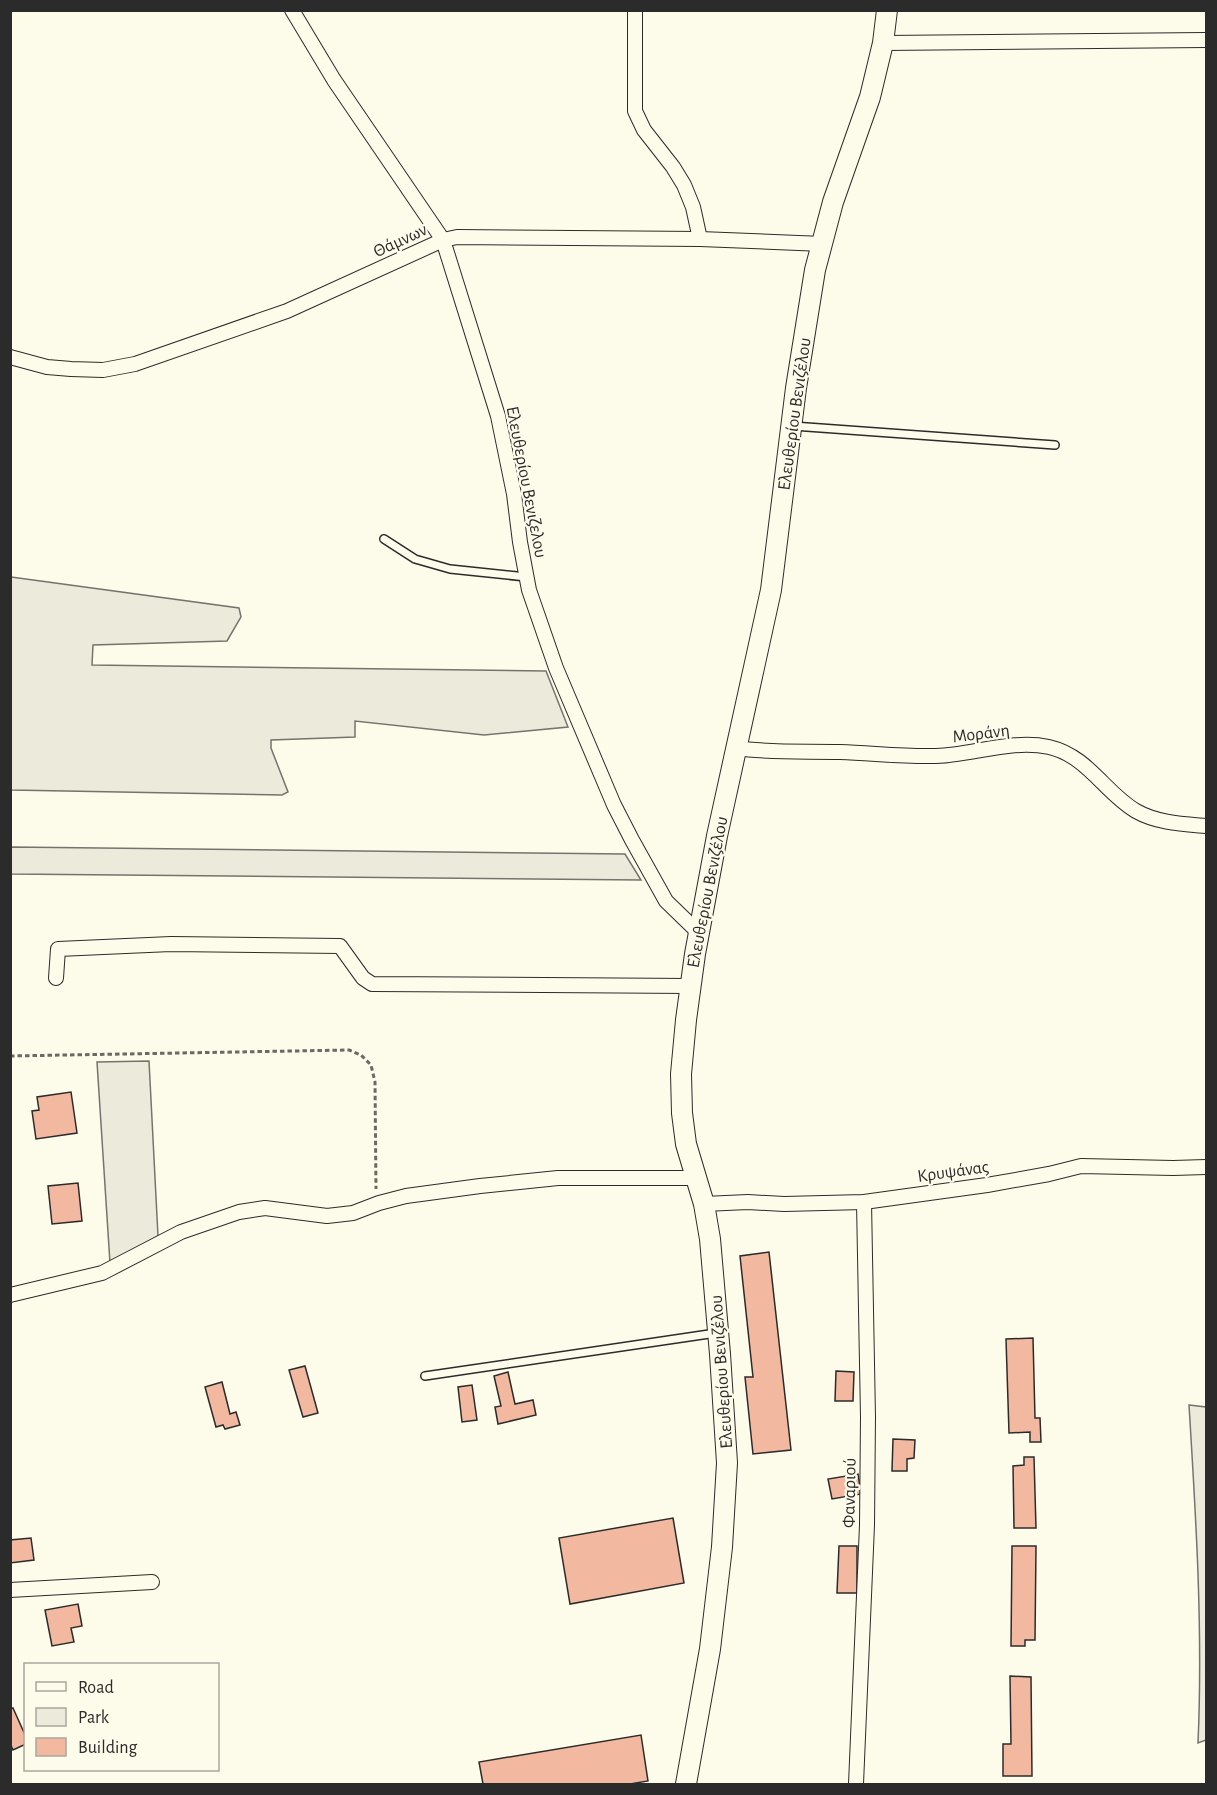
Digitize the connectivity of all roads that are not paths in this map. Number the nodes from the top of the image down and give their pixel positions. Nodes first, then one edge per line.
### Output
1 (292, 10) edge
2 (635, 10) edge
3 (887, 10) edge
4 (1206, 40) edge
5 (883, 43) junction
6 (700, 239) junction
7 (443, 240) junction
8 (822, 244) junction
9 (10, 357) edge
10 (791, 426) junction
11 (1055, 445) dead end
12 (384, 538) dead end
13 (526, 577) junction
14 (736, 748) junction
15 (1206, 826) edge
16 (699, 933) junction
17 (56, 978) dead end
18 (690, 986) junction
19 (1206, 1167) edge
20 (695, 1178) junction
21 (864, 1202) junction
22 (704, 1204) junction
23 (10, 1295) edge
24 (718, 1333) junction
25 (425, 1376) dead end
26 (152, 1582) dead end
27 (10, 1590) edge
28 (686, 1785) edge
29 (856, 1785) edge

1 - 7 street, Ελευθερίου Βενιζελου
2 - 6 street
3 - 5 main road, Ελευθερίου Βενιζέλου
4 - 5 street
5 - 8 main road, Ελευθερίου Βενιζέλου
6 - 7 street, Θάμνων
6 - 8 street, Θάμνων
7 - 9 street, Θάμνων
7 - 13 street, Ελευθερίου Βενιζελου
8 - 10 main road, Ελευθερίου Βενιζέλου
10 - 11 lane
10 - 14 main road, Ελευθερίου Βενιζέλου
12 - 13 lane
13 - 16 street, Ελευθερίου Βενιζελου
14 - 15 street, Μοράνη
14 - 16 main road, Ελευθερίου Βενιζέλου
16 - 18 main road, Ελευθερίου Βενιζέλου
17 - 18 street
18 - 20 main road, Ελευθερίου Βενιζέλου
19 - 21 street, Κρυψάνας
20 - 22 main road, Ελευθερίου Βενιζέλου
20 - 23 street
21 - 22 street, Κρυψάνας
21 - 29 street, Φαναριού
22 - 24 main road, Ελευθερίου Βενιζέλου
24 - 25 lane
24 - 28 main road, Ελευθερίου Βενιζέλου
26 - 27 street

